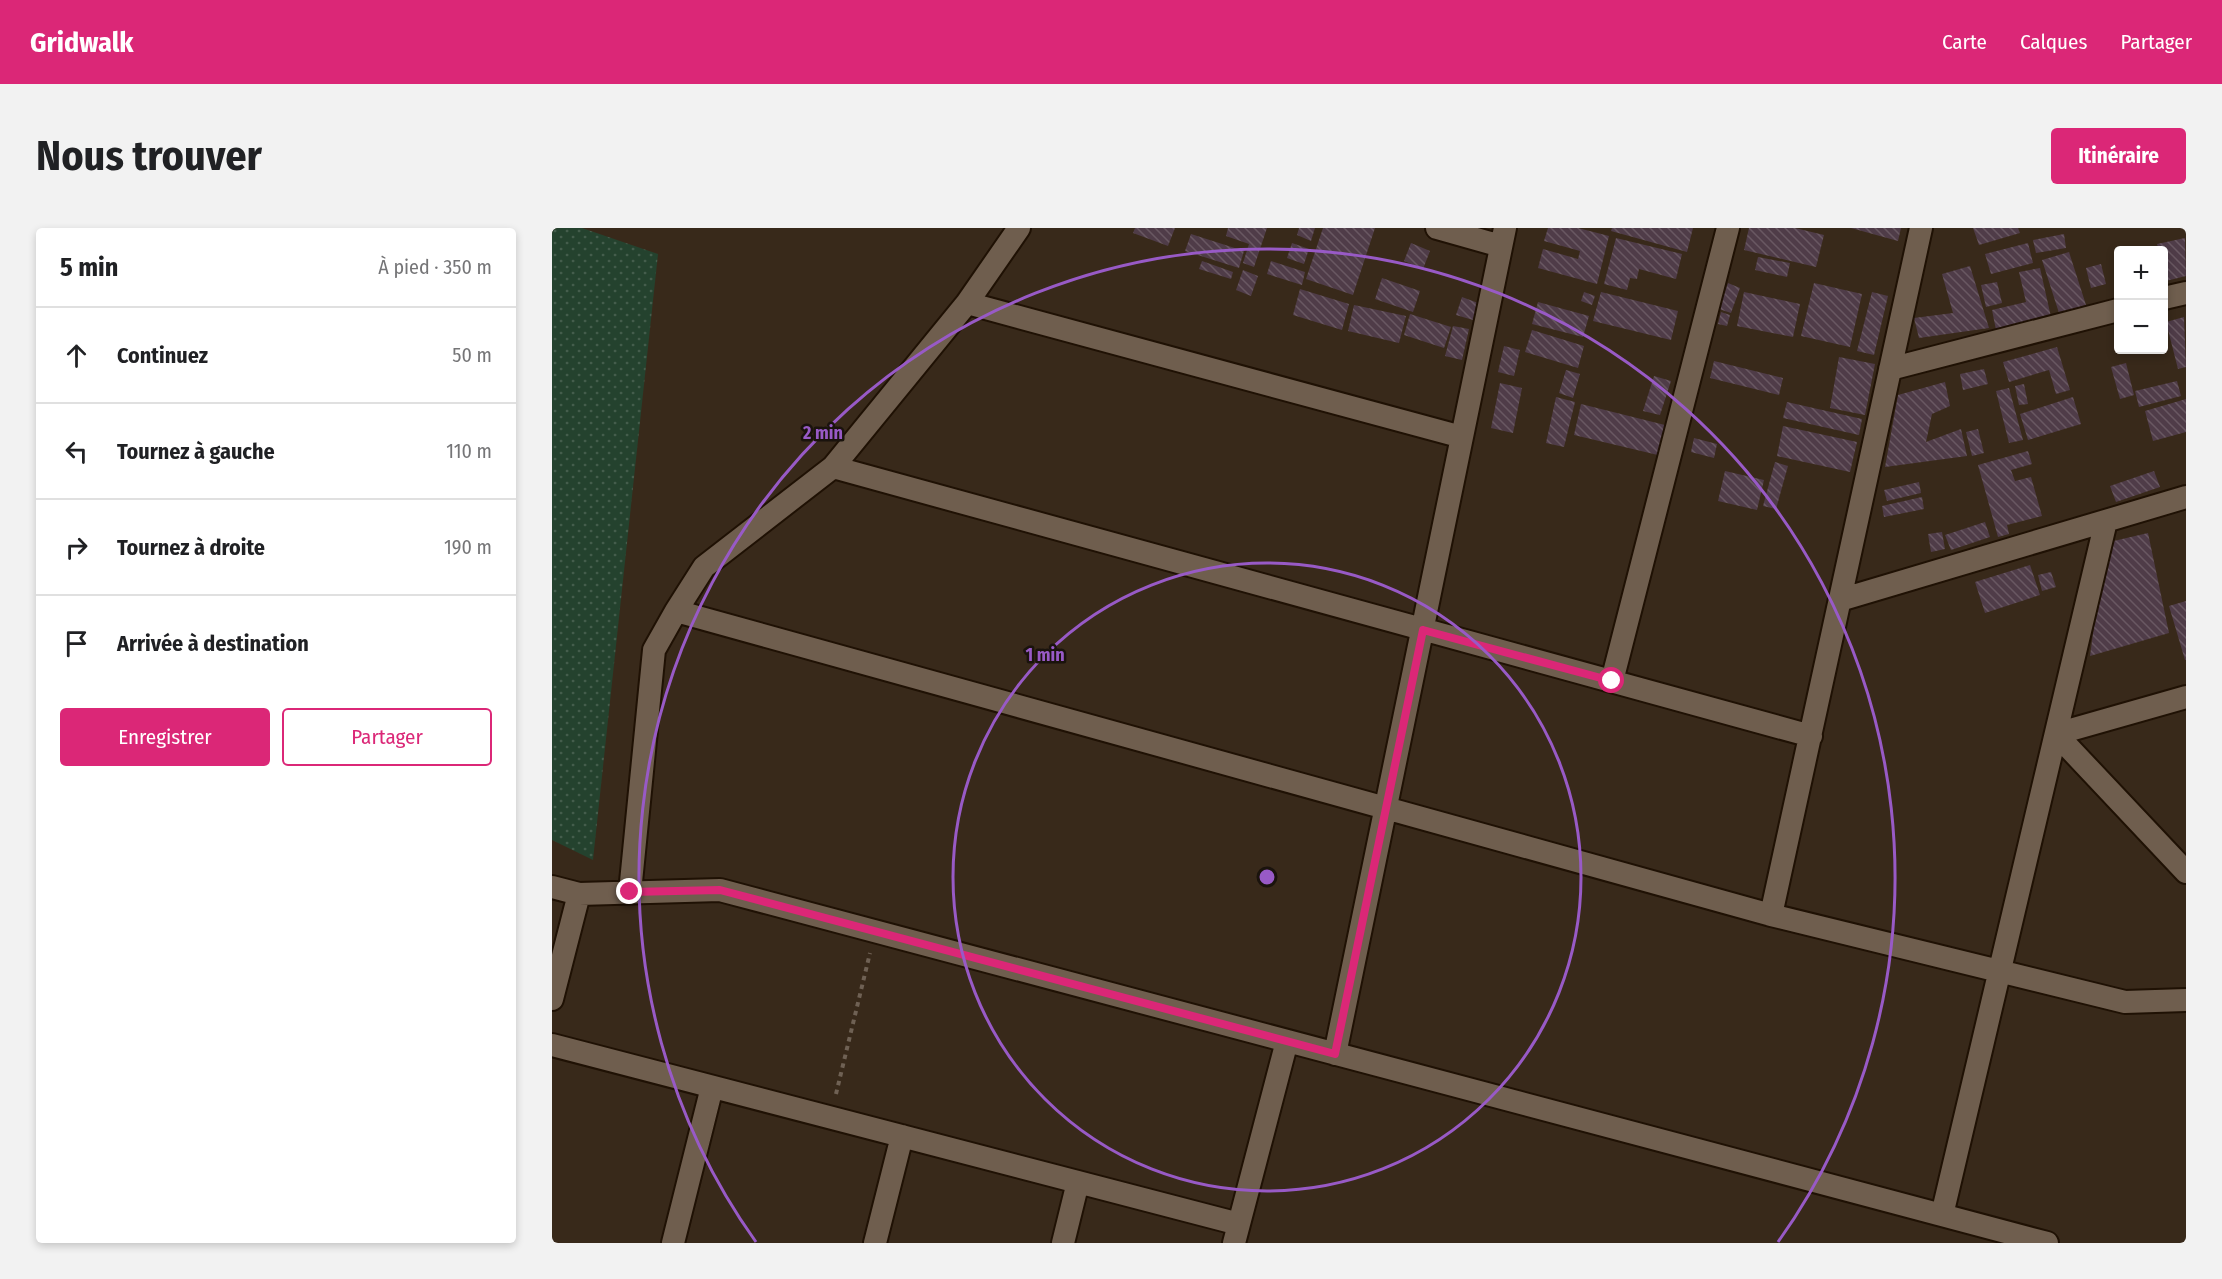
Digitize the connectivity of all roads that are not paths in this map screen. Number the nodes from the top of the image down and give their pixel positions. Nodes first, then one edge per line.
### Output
1 (1019, 228) edge
2 (1437, 228) edge
3 (1728, 228) edge
4 (1921, 228) edge
5 (1503, 237) edge
6 (2186, 292) edge
7 (2168, 297) edge
8 (967, 303) junction
9 (2114, 311) edge
10 (1890, 369) junction
11 (1462, 437) junction
12 (833, 467) junction
13 (2186, 497) edge
14 (2106, 521) junction
15 (1840, 600) junction
16 (676, 611) junction
17 (1423, 630) junction
18 (1612, 681) junction
19 (2186, 697) edge
20 (2056, 734) junction
21 (1811, 736) junction
22 (1386, 809) junction
23 (2186, 872) edge
24 (552, 887) edge
25 (630, 892) junction
26 (579, 894) junction
27 (1771, 915) junction
28 (2000, 972) junction
29 (552, 999) edge
30 (2186, 1000) edge
31 (1287, 1041) junction
32 (552, 1045) edge
33 (1335, 1054) junction
34 (712, 1087) junction
35 (902, 1136) junction
36 (1078, 1182) junction
37 (1942, 1215) junction
38 (1237, 1234) edge
39 (673, 1243) edge
40 (876, 1243) edge
41 (1063, 1243) edge
42 (2048, 1243) edge

1 - 8 street
2 - 5 street
3 - 18 street
4 - 10 street
5 - 11 street
6 - 7 street
8 - 11 street
8 - 12 street
9 - 10 street
10 - 15 street
11 - 17 street
12 - 16 street
12 - 17 street
13 - 14 street
14 - 15 street
14 - 20 street
15 - 21 street
16 - 22 street
16 - 25 street
17 - 18 street
17 - 22 street
18 - 21 street
19 - 20 street
20 - 23 street
20 - 28 street
21 - 27 street
22 - 27 street
22 - 33 street
24 - 26 street
25 - 26 street
25 - 31 street
26 - 29 street
27 - 28 street
28 - 30 street
28 - 37 street
31 - 33 street
31 - 38 street
32 - 34 street
33 - 37 street
34 - 35 street
34 - 39 street
35 - 36 street
35 - 40 street
36 - 38 street
36 - 41 street
37 - 42 street

